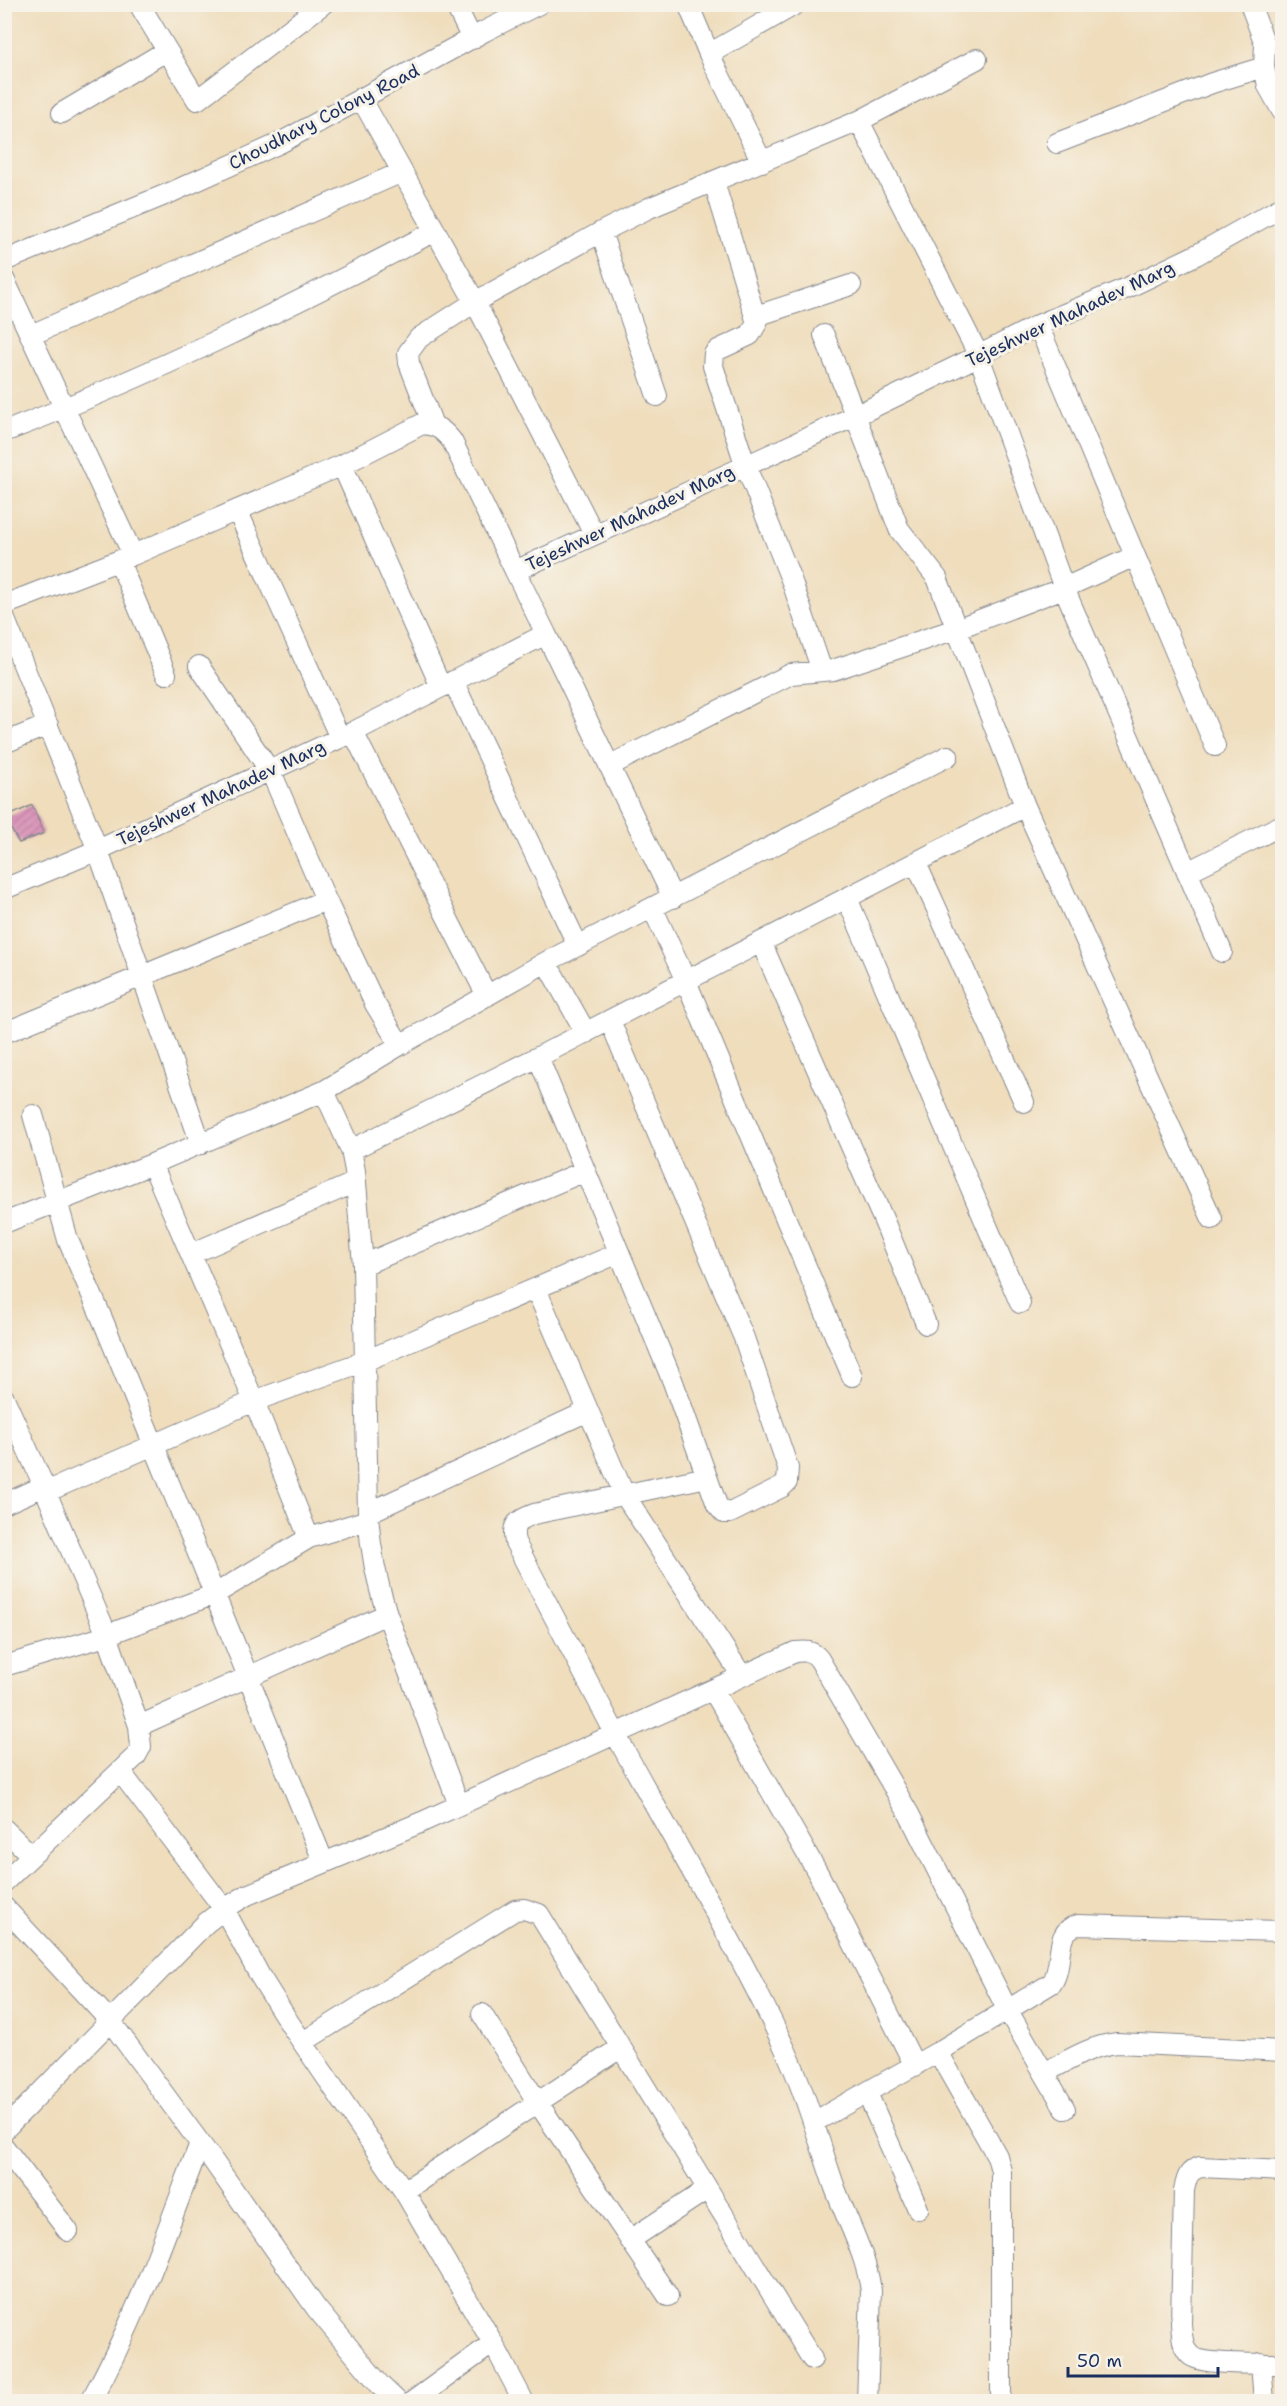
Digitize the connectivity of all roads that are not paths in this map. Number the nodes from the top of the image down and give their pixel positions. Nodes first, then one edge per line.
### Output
1 (139, 4) edge
2 (323, 4) edge
3 (455, 4) edge
4 (539, 4) edge
5 (688, 4) edge
6 (796, 4) edge
7 (1250, 4) edge
8 (472, 39) junction
9 (166, 51) junction
10 (709, 54) junction
11 (977, 59) dead end
12 (1264, 67) junction
13 (361, 98) junction
14 (1282, 111) edge
15 (62, 113) dead end
16 (859, 121) junction
17 (1057, 143) dead end
18 (762, 162) junction
19 (402, 172) junction
20 (714, 182) junction
21 (1282, 207) edge
22 (435, 231) junction
23 (601, 232) junction
24 (4, 261) edge
25 (4, 279) edge
26 (851, 285) dead end
27 (475, 302) junction
28 (756, 316) junction
29 (1038, 325) junction
30 (31, 335) junction
31 (824, 335) dead end
32 (978, 356) junction
33 (657, 396) dead end
34 (65, 409) junction
35 (855, 416) junction
36 (433, 425) junction
37 (4, 432) edge
38 (342, 465) junction
39 (746, 465) junction
40 (237, 510) junction
41 (594, 534) junction
42 (1135, 556) junction
43 (126, 558) junction
44 (515, 571) junction
45 (1064, 588) junction
46 (6, 602) edge
47 (956, 629) junction
48 (546, 634) junction
49 (200, 666) dead end
50 (822, 671) junction
51 (166, 674) dead end
52 (447, 684) junction
53 (48, 725) junction
54 (346, 735) junction
55 (4, 743) edge
56 (1215, 746) dead end
57 (948, 756) dead end
58 (609, 766) junction
59 (270, 771) junction
60 (1025, 806) junction
61 (1282, 825) edge
62 (98, 850) junction
63 (916, 863) junction
64 (1187, 872) junction
65 (4, 889) edge
66 (673, 898) junction
67 (848, 898) junction
68 (326, 900) junction
69 (653, 909) junction
70 (761, 942) junction
71 (578, 946) junction
72 (1222, 952) dead end
73 (546, 962) junction
74 (143, 977) junction
75 (686, 981) junction
76 (487, 996) junction
77 (610, 1021) junction
78 (586, 1033) junction
79 (4, 1034) edge
80 (400, 1045) junction
81 (538, 1057) junction
82 (324, 1091) junction
83 (1024, 1102) dead end
84 (33, 1115) dead end
85 (201, 1144) junction
86 (351, 1150) junction
87 (152, 1164) junction
88 (585, 1171) junction
89 (356, 1182) junction
90 (58, 1202) junction
91 (1212, 1219) dead end
92 (4, 1223) edge
93 (619, 1252) junction
94 (191, 1254) junction
95 (363, 1265) junction
96 (536, 1289) junction
97 (1020, 1304) dead end
98 (926, 1324) dead end
99 (365, 1361) junction
100 (852, 1376) dead end
101 (4, 1398) edge
102 (254, 1401) junction
103 (588, 1411) junction
104 (154, 1445) junction
105 (707, 1476) junction
106 (624, 1494) junction
107 (4, 1504) edge
108 (368, 1517) junction
109 (309, 1538) junction
110 (215, 1594) junction
111 (387, 1614) junction
112 (107, 1635) junction
113 (4, 1666) edge
114 (742, 1676) junction
115 (249, 1677) junction
116 (713, 1690) junction
117 (139, 1726) junction
118 (616, 1735) junction
119 (120, 1771) junction
120 (459, 1805) junction
121 (4, 1829) edge
122 (31, 1855) junction
123 (324, 1863) junction
124 (4, 1882) edge
125 (4, 1907) edge
126 (224, 1909) junction
127 (1282, 1931) edge
128 (1008, 2011) junction
129 (482, 2014) dead end
130 (111, 2022) junction
131 (303, 2042) junction
132 (620, 2048) junction
133 (1282, 2051) edge
134 (938, 2052) junction
135 (915, 2066) junction
136 (1044, 2073) junction
137 (867, 2093) junction
138 (538, 2103) junction
139 (1065, 2109) dead end
140 (814, 2122) junction
141 (4, 2130) edge
142 (200, 2143) junction
143 (4, 2147) edge
144 (1282, 2171) edge
145 (706, 2190) junction
146 (404, 2191) junction
147 (918, 2210) dead end
148 (68, 2231) dead end
149 (630, 2240) junction
150 (668, 2296) dead end
151 (493, 2343) junction
152 (812, 2359) dead end
153 (1261, 2363) junction
154 (1282, 2364) edge
155 (90, 2402) edge
156 (398, 2402) edge
157 (412, 2402) edge
158 (524, 2402) edge
159 (867, 2402) edge
160 (1001, 2402) edge
161 (1264, 2402) edge

1 - 9 street
2 - 9 street
3 - 8 street
4 - 8 street, Choudhary Colony Road
5 - 10 street
6 - 10 street
7 - 12 street
8 - 13 street, Choudhary Colony Road
9 - 15 street
10 - 18 street
11 - 16 street
12 - 14 street
12 - 17 street
13 - 19 street
13 - 24 street, Choudhary Colony Road
16 - 18 street
16 - 32 street
18 - 20 street
19 - 22 street
19 - 30 street
20 - 23 street
20 - 28 street
21 - 29 street, Tejeshwer Mahadev Marg
22 - 27 street
22 - 34 street
23 - 27 street
23 - 33 street
25 - 30 street
26 - 28 street
27 - 36 street
27 - 41 street
28 - 39 street
29 - 32 street, Tejeshwer Mahadev Marg
29 - 42 street
30 - 34 street
31 - 35 street
32 - 35 street, Tejeshwer Mahadev Marg
32 - 45 street
34 - 37 street
34 - 43 street
35 - 39 street, Tejeshwer Mahadev Marg
35 - 47 street
36 - 38 street
36 - 44 street
38 - 40 street
38 - 52 street
39 - 41 street, Tejeshwer Mahadev Marg
39 - 50 street
40 - 43 street
40 - 54 street
41 - 44 street, Tejeshwer Mahadev Marg
42 - 45 street
42 - 56 street
43 - 46 street
43 - 51 street
44 - 48 street, Tejeshwer Mahadev Marg
45 - 47 street
45 - 64 street
46 - 53 street
47 - 50 street
47 - 60 street
48 - 52 street, Tejeshwer Mahadev Marg
48 - 58 street
49 - 59 street
50 - 58 street
52 - 54 street, Tejeshwer Mahadev Marg
52 - 71 street
53 - 55 street
53 - 62 street
54 - 59 street, Tejeshwer Mahadev Marg
54 - 76 street
57 - 66 street
58 - 66 street
59 - 62 street, Tejeshwer Mahadev Marg
59 - 68 street
60 - 63 street
60 - 91 street
61 - 64 street
62 - 65 street, Tejeshwer Mahadev Marg
62 - 74 street
63 - 67 street
63 - 83 street
64 - 72 street
66 - 69 street
67 - 70 street
67 - 97 street
68 - 74 street
68 - 80 street
69 - 71 street
69 - 75 street
70 - 75 street
70 - 98 street
71 - 73 street
73 - 76 street
73 - 78 street
74 - 79 street
74 - 85 street
75 - 77 street
75 - 100 street
76 - 80 street
77 - 78 street
77 - 105 street
78 - 81 street
80 - 82 street
81 - 86 street
81 - 88 street
82 - 85 street
82 - 86 street
84 - 90 street
85 - 87 street
86 - 89 street
87 - 90 street
87 - 94 street
88 - 93 street
88 - 95 street
89 - 94 street
89 - 95 street
90 - 92 street
90 - 104 street
93 - 96 street
93 - 105 street
94 - 102 street
95 - 99 street
96 - 99 street
96 - 103 street
99 - 102 street
99 - 108 street
101 - 107 street
102 - 104 street
102 - 109 street
103 - 106 street
103 - 108 street
104 - 110 street
104 - 112 street
105 - 106 street
106 - 114 street
106 - 118 street
108 - 109 street
108 - 111 street
109 - 110 street
110 - 112 street
110 - 115 street
111 - 115 street
111 - 120 street
112 - 113 street
112 - 117 street
114 - 116 street
114 - 128 street
115 - 117 street
115 - 123 street
116 - 118 street
116 - 135 street
117 - 119 street
118 - 120 street
118 - 140 street
119 - 122 street
119 - 126 street
120 - 123 street
121 - 122 street
122 - 124 street
123 - 126 street
125 - 130 street
126 - 130 street
126 - 131 street
127 - 128 street
128 - 134 street
128 - 136 street
129 - 138 street
130 - 141 street
130 - 142 street
131 - 132 street
131 - 146 street
132 - 138 street
132 - 145 street
133 - 136 street
134 - 135 street
134 - 160 street
135 - 137 street
136 - 139 street
137 - 140 street
137 - 147 street
138 - 146 street
138 - 149 street
140 - 159 street
142 - 155 street
142 - 156 street
143 - 148 street
144 - 153 street
145 - 149 street
145 - 152 street
146 - 151 street
149 - 150 street
151 - 157 street
151 - 158 street
153 - 154 street
153 - 161 street

